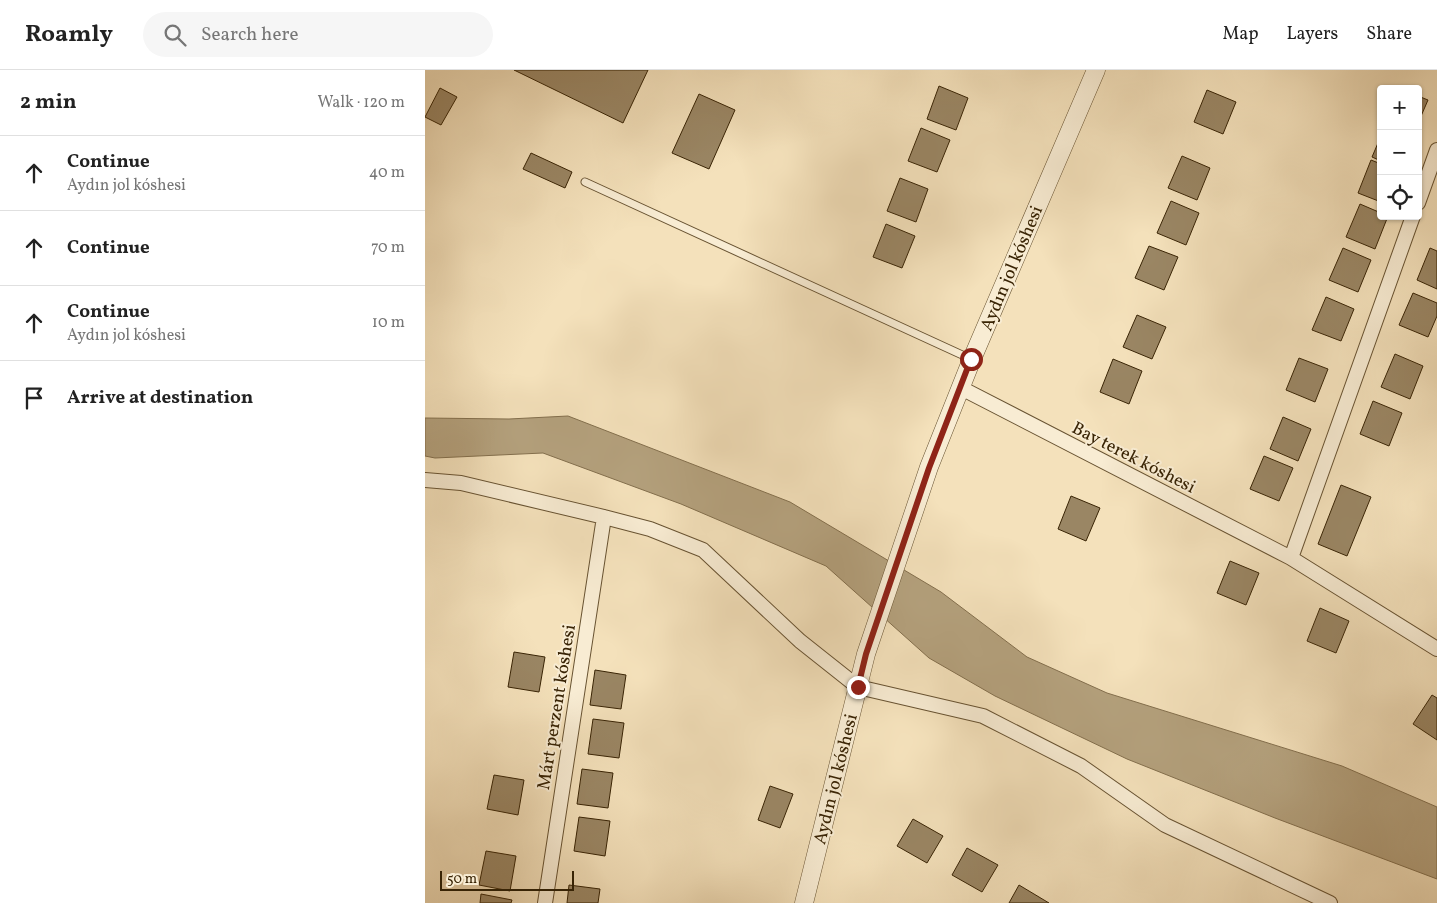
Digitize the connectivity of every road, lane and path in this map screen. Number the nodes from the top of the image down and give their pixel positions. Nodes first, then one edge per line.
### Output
1 (1096, 70) edge
2 (1437, 150) edge
3 (585, 182) dead end
4 (1422, 191) edge
5 (1412, 220) edge
6 (971, 359) junction
7 (961, 388) junction
8 (425, 480) edge
9 (604, 517) junction
10 (1291, 558) junction
11 (1437, 648) edge
12 (858, 687) junction
13 (545, 903) edge
14 (804, 903) edge
15 (1330, 903) edge

1 - 6 street, Aydın jol kóshesi
2 - 4 street
3 - 6 lane
5 - 10 street
6 - 7 street, Aydın jol kóshesi
7 - 10 street, Bay terek kóshesi
7 - 12 street, Aydın jol kóshesi
8 - 9 street
9 - 12 street
9 - 13 street, Márt perzent kóshesi
10 - 11 street, Bay terek kóshesi
12 - 14 street, Aydın jol kóshesi
12 - 15 street

